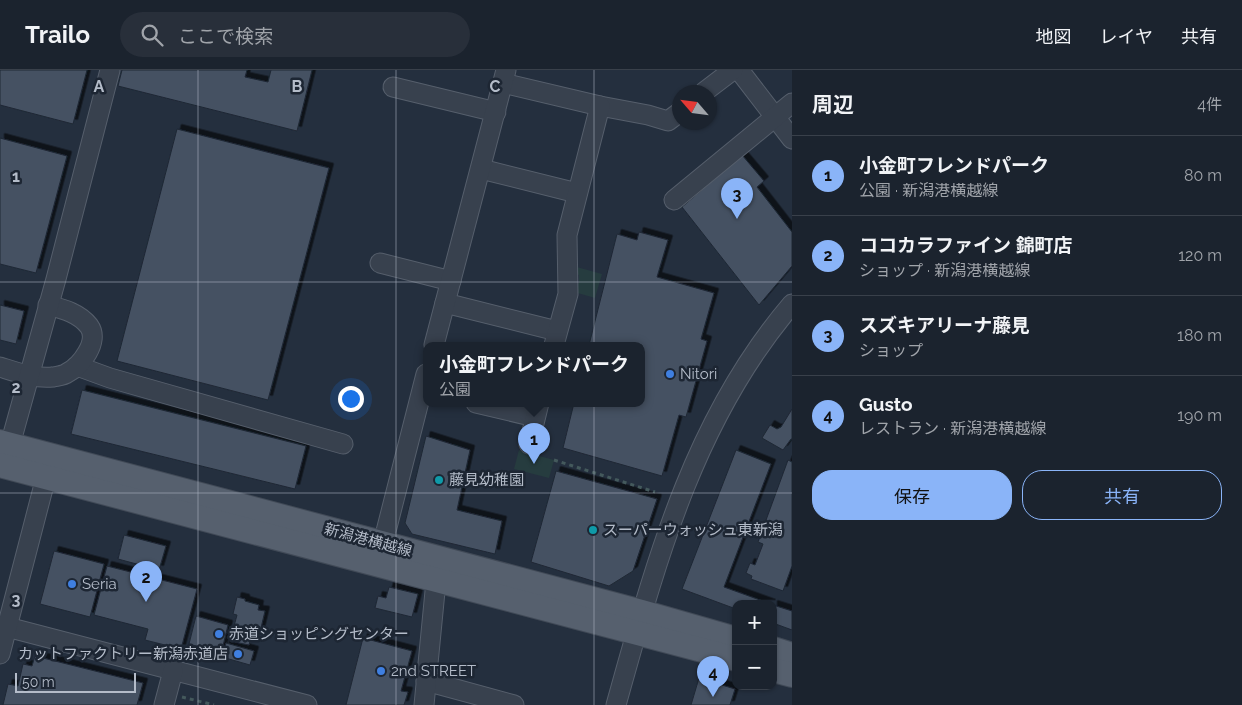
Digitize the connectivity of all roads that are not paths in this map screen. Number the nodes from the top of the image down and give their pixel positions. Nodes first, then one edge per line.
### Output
1 (110, 70) edge
2 (733, 70) edge
3 (739, 70) edge
4 (502, 74) edge
5 (713, 85) edge
6 (393, 87) dead end
7 (792, 103) edge
8 (600, 106) junction
9 (496, 112) junction
10 (774, 116) junction
11 (672, 118) edge
12 (792, 139) edge
13 (481, 169) junction
14 (577, 193) junction
15 (674, 200) dead end
16 (380, 263) dead end
17 (451, 281) junction
18 (446, 303) junction
19 (48, 305) junction
20 (788, 316) edge
21 (555, 338) edge
22 (435, 342) edge
23 (77, 366) junction
24 (0, 367) edge
25 (29, 375) junction
26 (423, 393) edge
27 (511, 407) edge
28 (537, 410) edge
29 (343, 444) dead end
30 (529, 444) dead end
31 (3, 451) edge
32 (46, 477) junction
33 (383, 543) junction
34 (436, 581) junction
35 (639, 622) junction
36 (7, 627) junction
37 (732, 638) edge
38 (777, 650) edge
39 (0, 654) edge
40 (792, 655) edge
41 (732, 658) edge
42 (174, 671) junction
43 (777, 671) edge
44 (792, 675) edge
45 (426, 681) junction
46 (171, 700) edge
47 (307, 705) edge
48 (424, 705) edge
49 (514, 705) edge
50 (616, 705) edge

1 - 19 street
2 - 5 street
3 - 10 street
4 - 8 street
4 - 9 street
6 - 9 street
7 - 10 street
8 - 11 street
8 - 14 street
9 - 13 street
10 - 12 street
10 - 15 street
13 - 14 street
13 - 17 street
14 - 21 street
16 - 17 street
17 - 18 street
18 - 21 street
18 - 22 street
19 - 23 street
19 - 25 street
20 - 35 street
23 - 25 street
23 - 29 street
24 - 25 street
25 - 31 street
26 - 33 street
27 - 28 street
28 - 30 street
31 - 32 main road, 新潟港横越線
31 - 33 main road, 新潟港横越線
32 - 34 main road, 新潟港横越線
32 - 36 street
33 - 35 main road, 新潟港横越線
34 - 35 main road, 新潟港横越線
34 - 45 street
35 - 37 main road, 新潟港横越線
35 - 41 main road, 新潟港横越線
35 - 50 street
36 - 39 street
36 - 42 street
38 - 40 main road
42 - 46 street
42 - 47 street
43 - 44 main road
45 - 48 street
45 - 49 street

